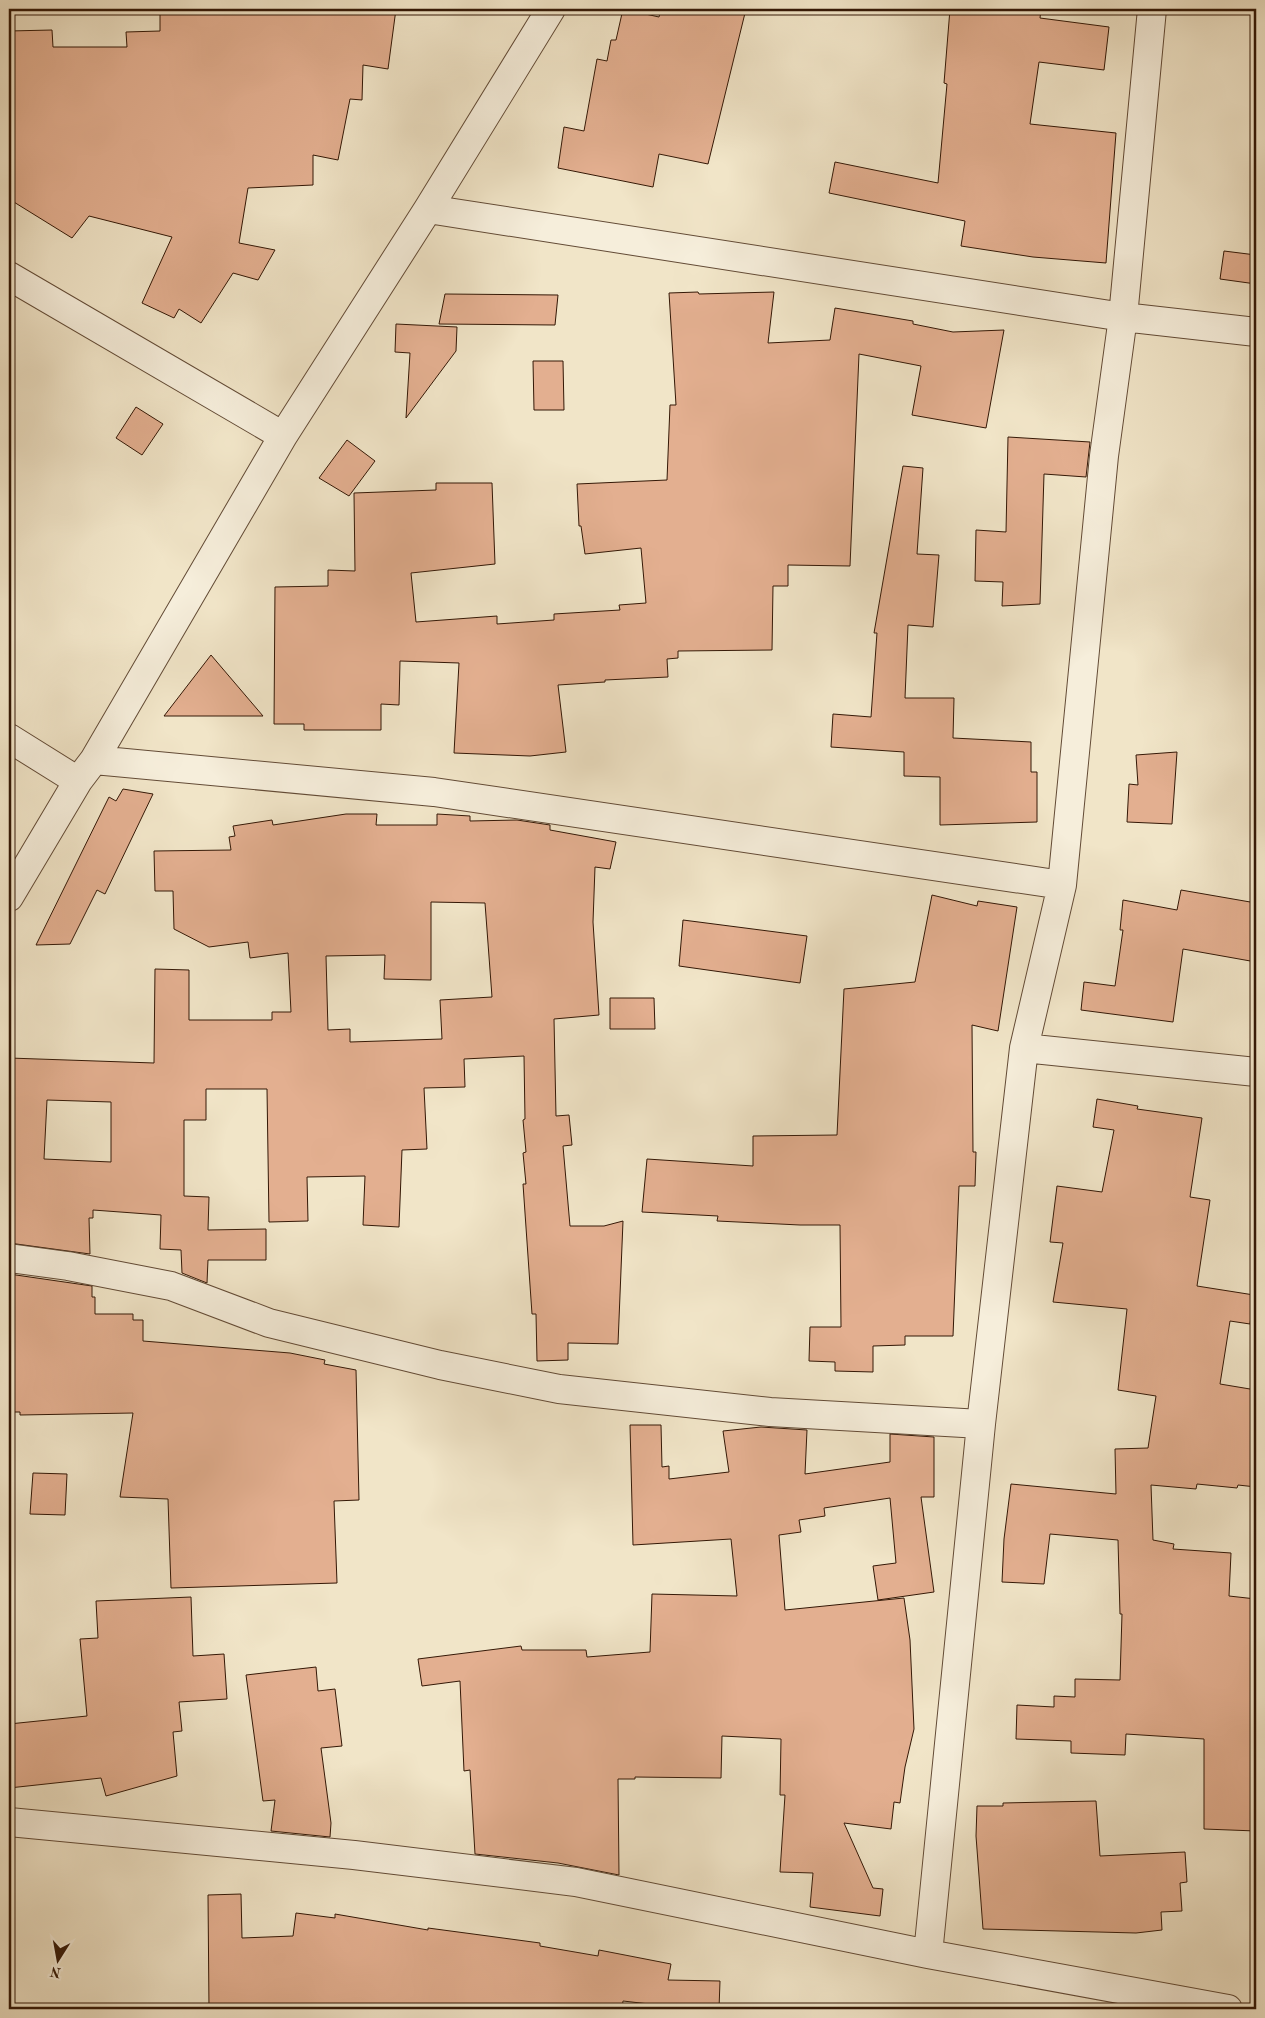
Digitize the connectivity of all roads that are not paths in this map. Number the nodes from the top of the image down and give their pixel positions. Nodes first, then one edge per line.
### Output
1 (551, 9) edge
2 (1152, 9) edge
3 (428, 209) junction
4 (9, 276) edge
5 (1123, 317) junction
6 (1256, 332) edge
7 (283, 436) junction
8 (9, 738) edge
9 (94, 760) junction
10 (78, 781) junction
11 (1062, 885) junction
12 (9, 897) edge
13 (1024, 1048) junction
14 (1256, 1072) edge
15 (9, 1258) edge
16 (981, 1424) junction
17 (9, 1822) edge
18 (928, 1954) junction
19 (1222, 2009) edge

1 - 3 street
2 - 5 street
3 - 5 street
3 - 7 street
4 - 7 street
5 - 6 street
5 - 11 street
7 - 9 street
8 - 10 street
9 - 10 street
9 - 11 street
10 - 12 street
11 - 13 street
13 - 14 street
13 - 16 street
15 - 16 street
16 - 18 street
17 - 18 street
18 - 19 street

